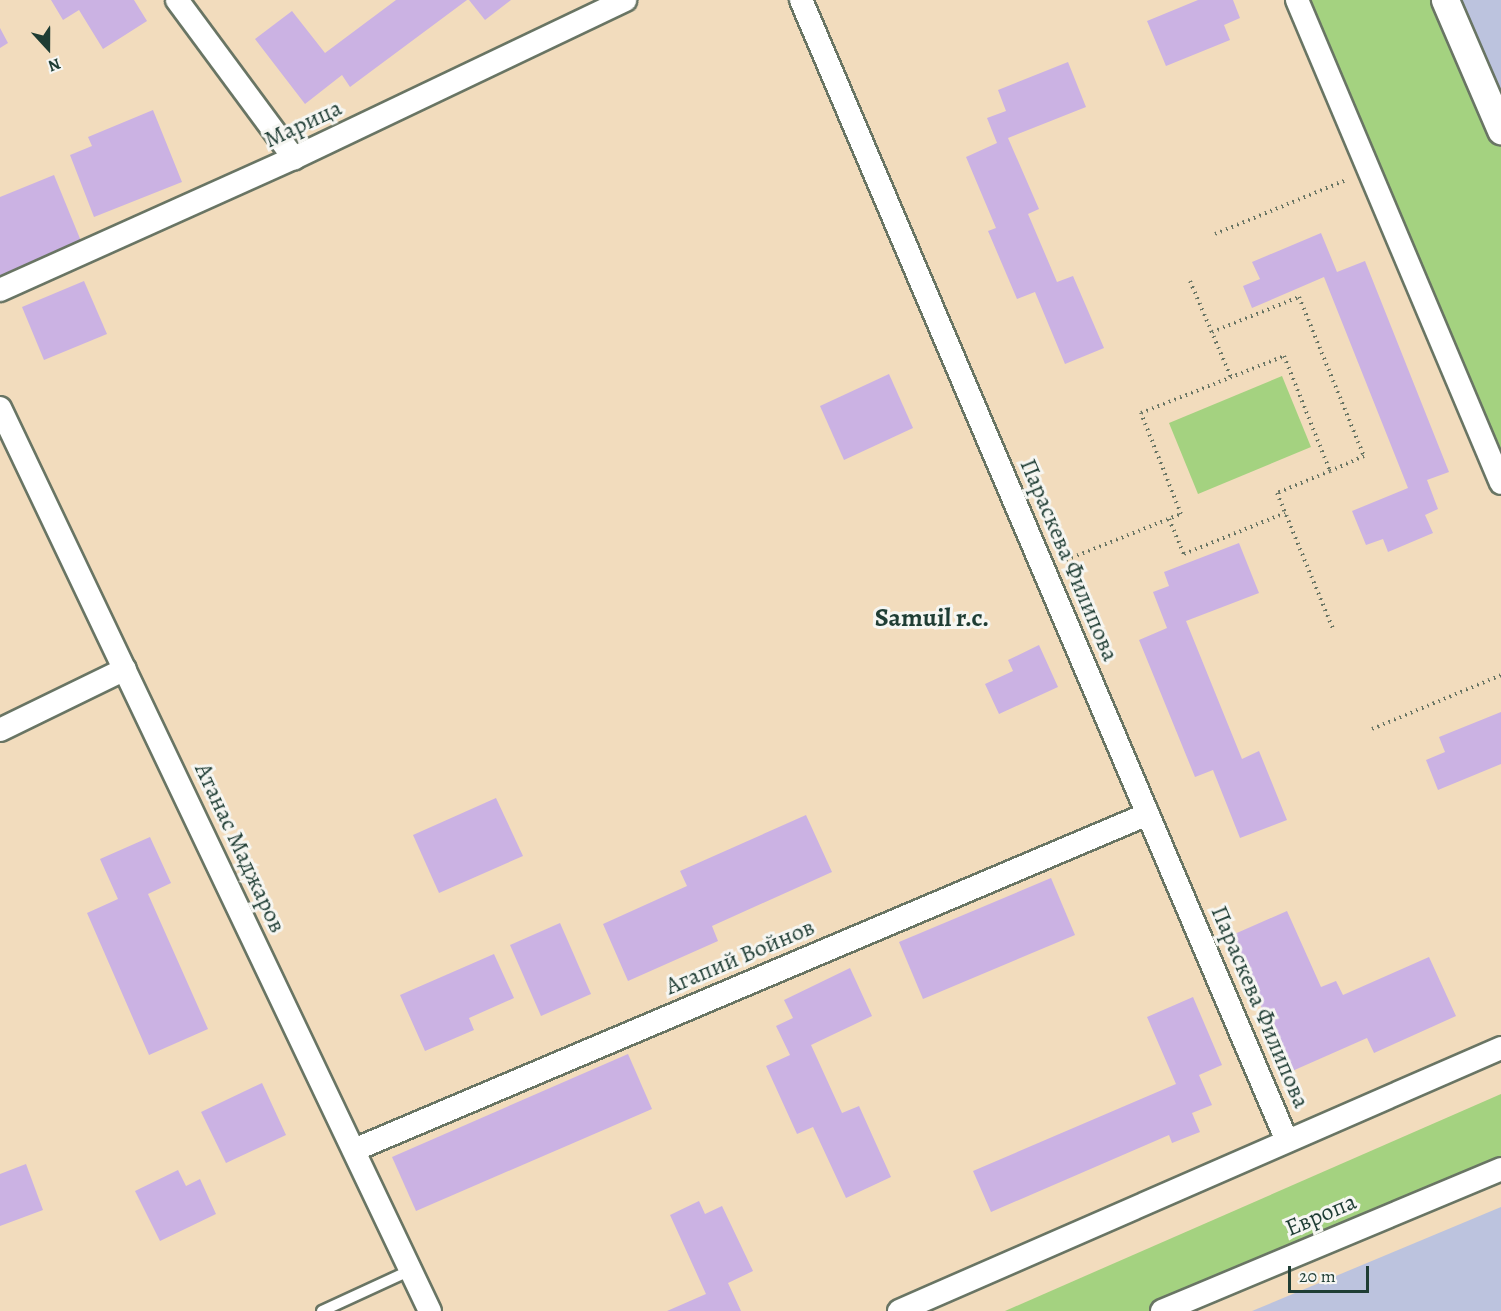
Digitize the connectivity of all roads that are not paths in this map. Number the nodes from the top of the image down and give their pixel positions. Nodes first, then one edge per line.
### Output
1 (177, 0) edge
2 (625, 0) edge
3 (801, 0) edge
4 (1297, 0) edge
5 (1445, 0) edge
6 (1501, 130) edge
7 (294, 158) junction
8 (0, 290) edge
9 (0, 408) edge
10 (1501, 483) edge
11 (125, 669) junction
12 (0, 730) edge
13 (1148, 814) junction
14 (1501, 1048) edge
15 (1287, 1141) junction
16 (354, 1150) junction
17 (1501, 1169) edge
18 (411, 1270) junction
19 (322, 1311) edge
20 (430, 1311) edge
21 (899, 1311) edge
22 (1162, 1311) edge

1 - 7 street
2 - 7 street, Марица
3 - 13 street, Параскева Филипова
4 - 10 street
5 - 6 street
7 - 8 street, Марица
9 - 11 street, Атанас Маджаров
11 - 12 street
11 - 16 street, Атанас Маджаров
13 - 15 street, Параскева Филипова
13 - 16 street, Агапий Войнов
14 - 15 street, Параскева Филипова
15 - 21 street, Параскева Филипова
16 - 18 street, Атанас Маджаров
17 - 22 street, Европа
18 - 19 lane
18 - 20 street, Атанас Маджаров

